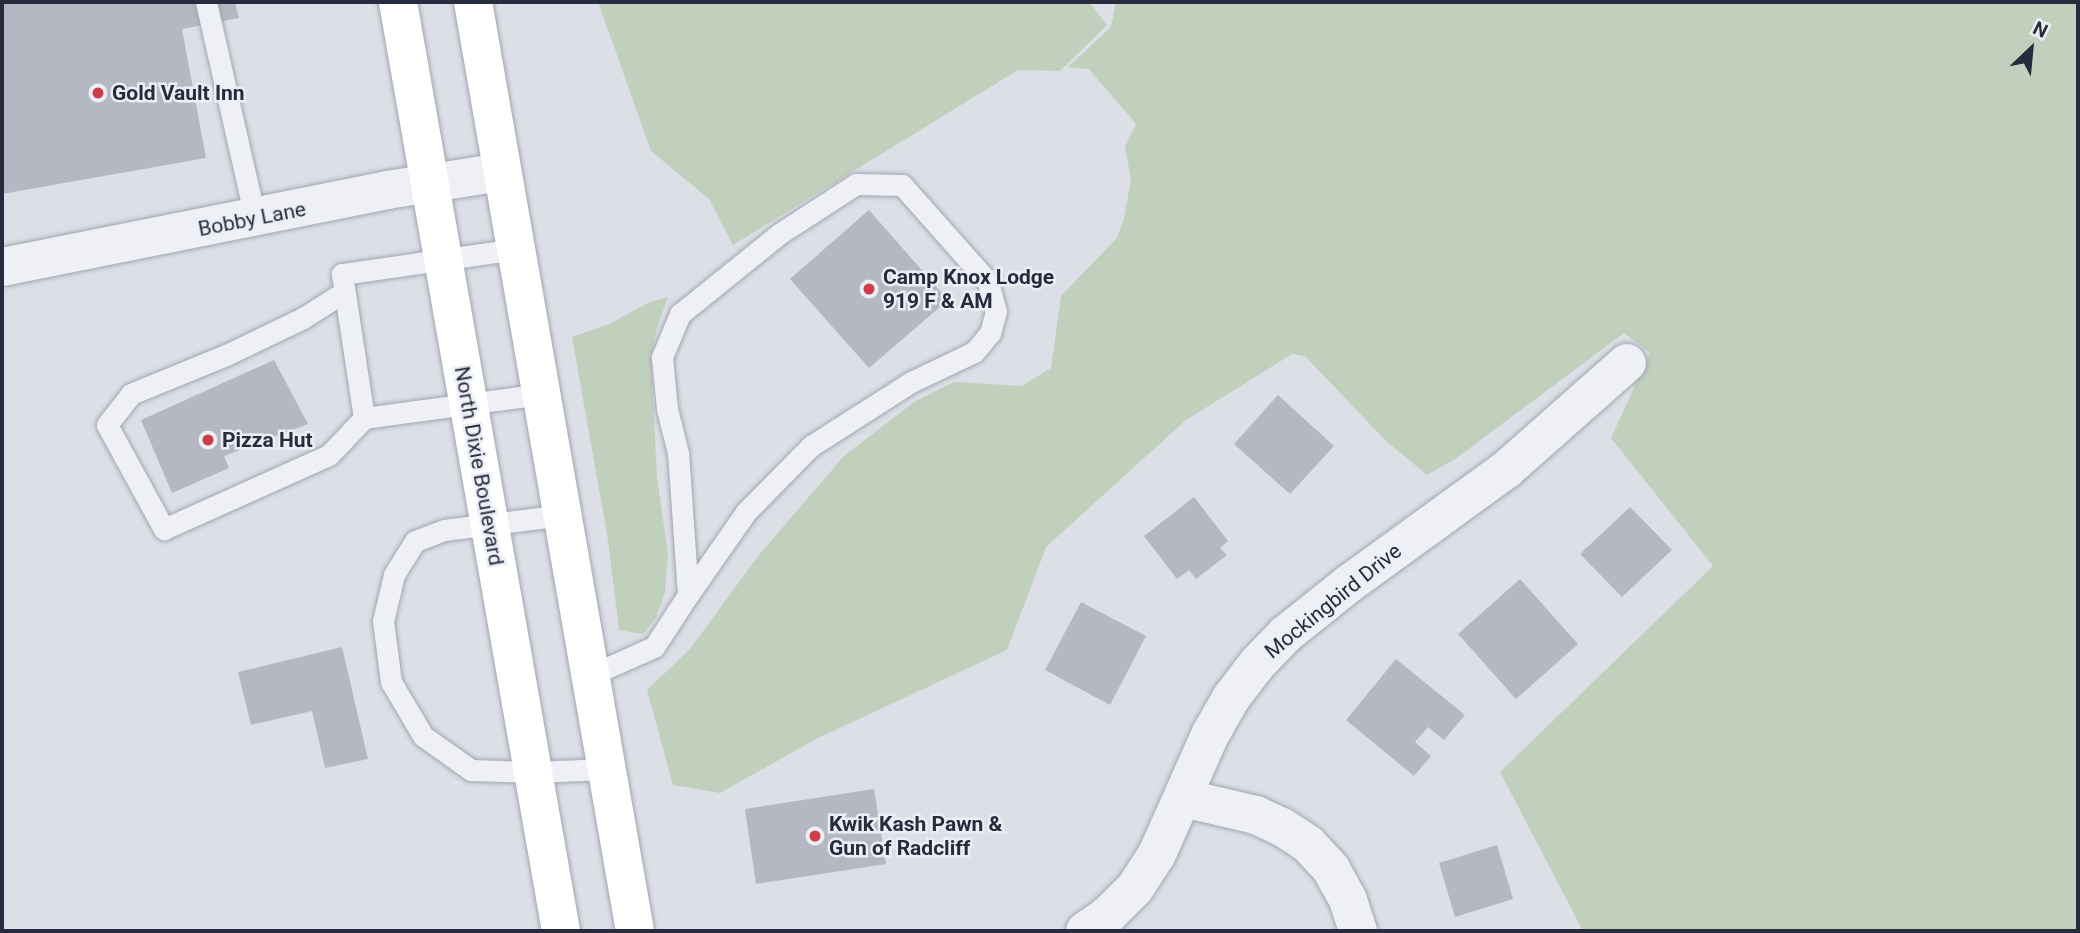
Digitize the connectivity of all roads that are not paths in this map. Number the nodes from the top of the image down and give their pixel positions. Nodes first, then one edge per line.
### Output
1 (206, 2) edge
2 (398, 2) edge
3 (473, 2) edge
4 (502, 172) junction
5 (430, 184) junction
6 (255, 218) junction
7 (516, 249) junction
8 (443, 260) junction
9 (2, 267) edge
10 (344, 292) junction
11 (1627, 363) dead end
12 (541, 394) junction
13 (468, 405) junction
14 (364, 418) junction
15 (563, 515) junction
16 (489, 523) junction
17 (688, 595) junction
18 (592, 675) junction
19 (607, 769) junction
20 (533, 772) junction
21 (1183, 798) junction
22 (561, 931) edge
23 (635, 931) edge
24 (1086, 931) edge
25 (1358, 931) edge

1 - 6 lane
2 - 5 highway, North Dixie Boulevard
3 - 4 highway
4 - 5 street, Bobby Lane
4 - 7 highway
5 - 6 street, Bobby Lane
5 - 8 highway, North Dixie Boulevard
6 - 9 street, Bobby Lane
7 - 8 lane
7 - 12 highway
8 - 10 lane
8 - 13 highway, North Dixie Boulevard
10 - 14 lane
10 - 14 lane
11 - 21 street, Mockingbird Drive
12 - 13 lane
12 - 15 highway
13 - 14 lane
13 - 16 highway, North Dixie Boulevard
15 - 16 lane
15 - 18 highway
16 - 20 highway, North Dixie Boulevard
16 - 20 lane
17 - 17 lane
17 - 18 lane
18 - 19 highway
19 - 20 lane
19 - 23 highway
20 - 22 highway, North Dixie Boulevard
21 - 24 street, Mockingbird Drive
21 - 25 street

